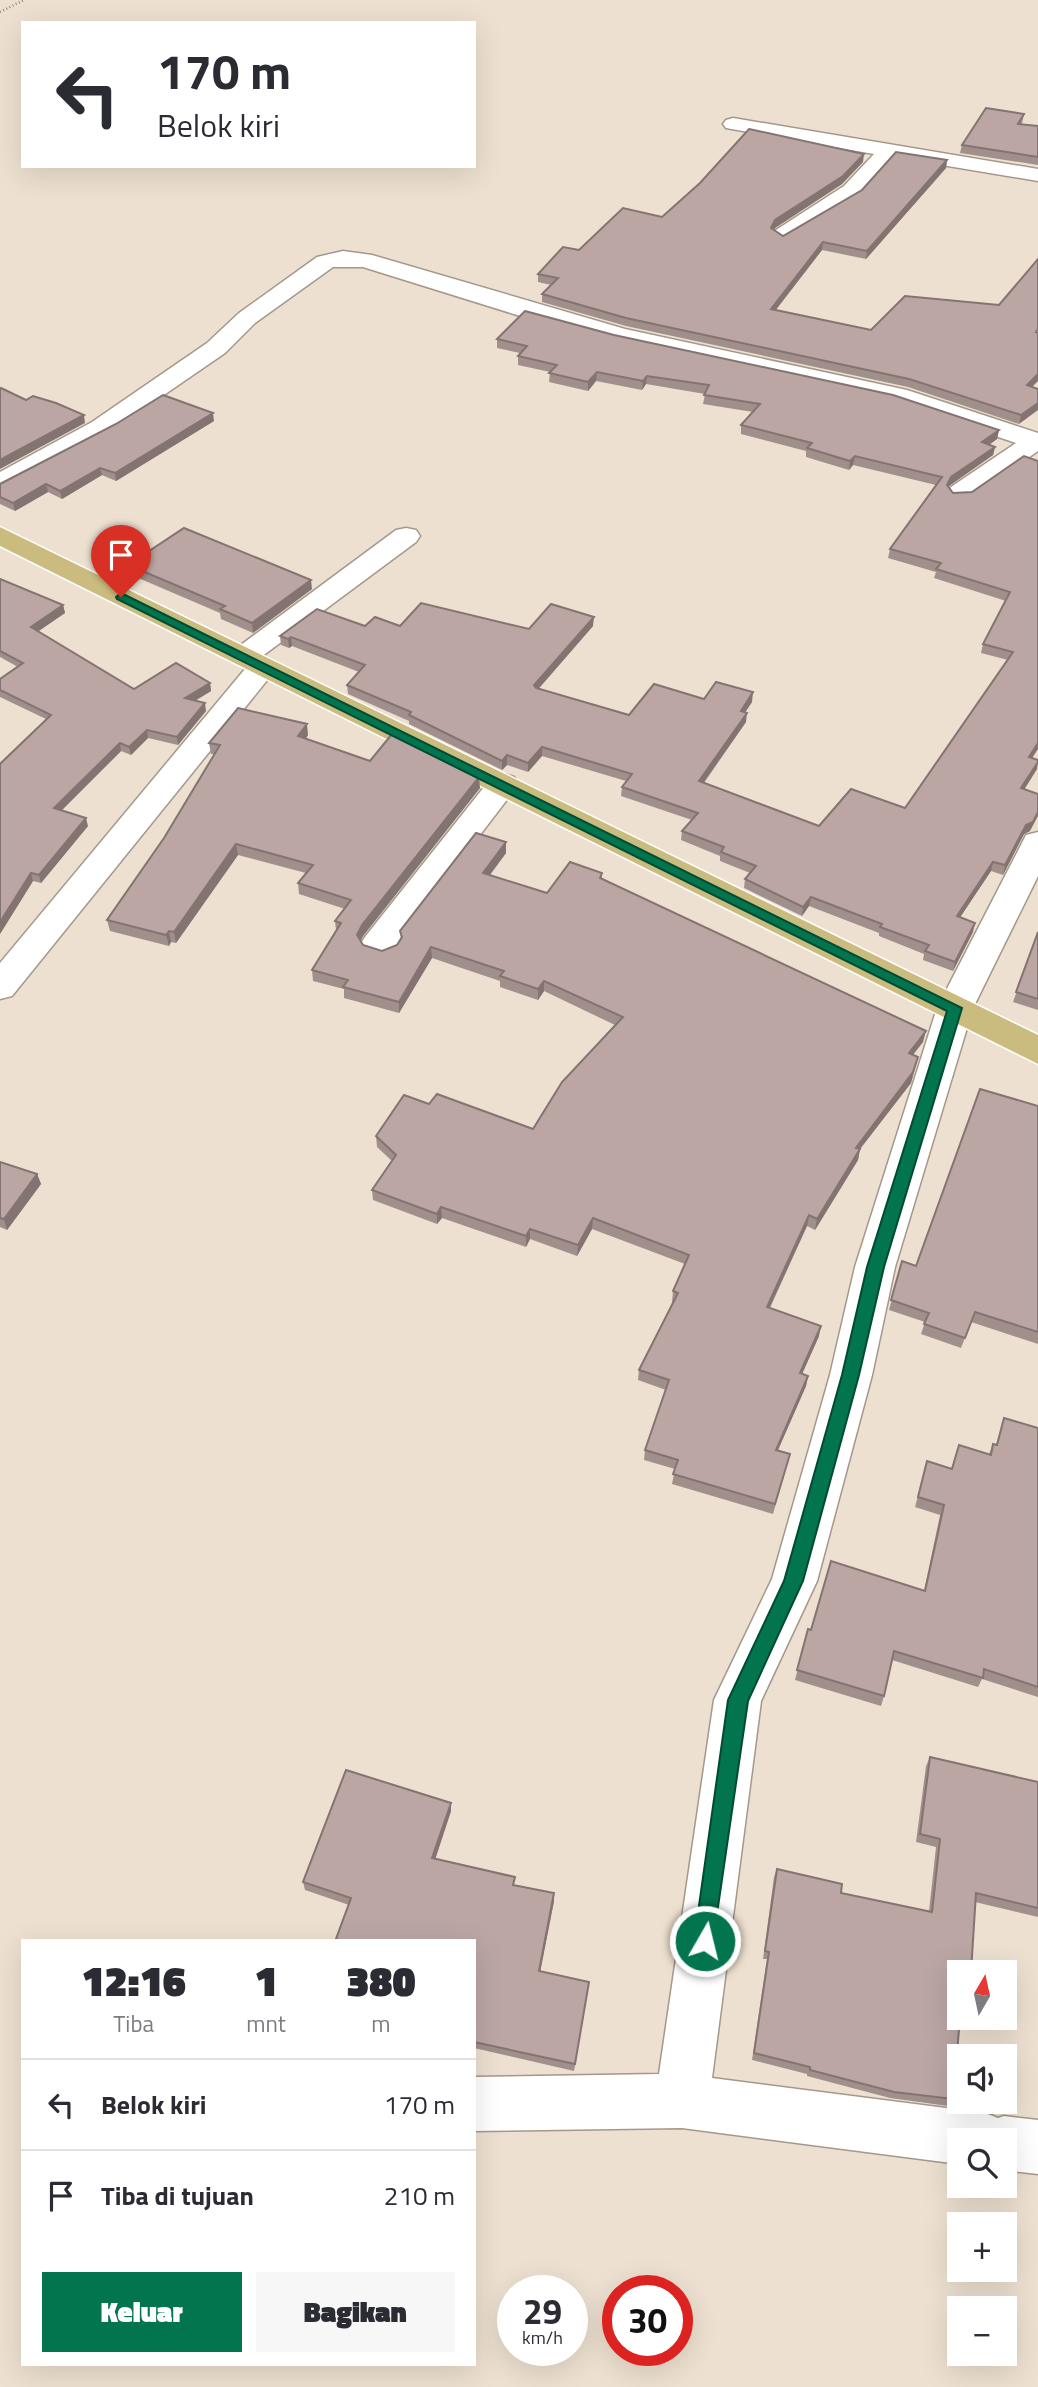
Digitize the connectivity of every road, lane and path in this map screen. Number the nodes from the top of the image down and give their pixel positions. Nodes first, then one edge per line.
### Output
1 (24, 0) edge
2 (0, 12) edge
3 (733, 124) dead end
4 (888, 151) junction
5 (1038, 175) edge
6 (784, 235) edge
7 (1037, 441) edge
8 (0, 483) edge
9 (960, 493) edge
10 (0, 535) edge
11 (406, 536) dead end
12 (253, 662) junction
13 (502, 784) junction
14 (1038, 843) edge
15 (384, 947) edge
16 (0, 987) edge
17 (955, 1008) junction
18 (1038, 1051) edge
19 (682, 2101) junction
20 (476, 2104) edge
21 (947, 2135) edge
22 (1017, 2145) edge
23 (1038, 2147) edge

1 - 2 path
3 - 4 street
4 - 5 street
4 - 6 street
7 - 8 street
7 - 9 street
10 - 12 main road
11 - 12 street
12 - 13 main road
12 - 16 street
13 - 15 street
13 - 17 main road
14 - 17 street
17 - 18 main road
17 - 19 street
19 - 20 street
19 - 21 street
22 - 23 street

